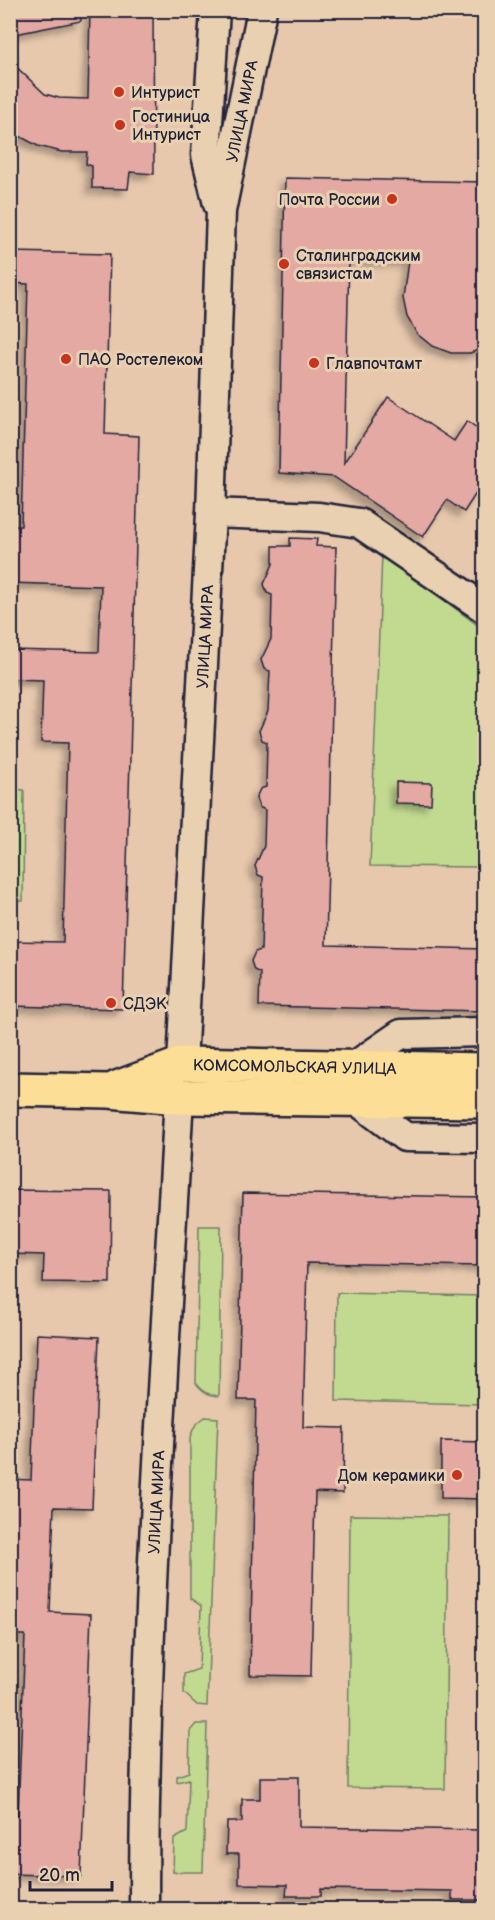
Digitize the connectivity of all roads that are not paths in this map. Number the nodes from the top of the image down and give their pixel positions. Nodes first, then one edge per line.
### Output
1 (215, 10) edge
2 (262, 10) edge
3 (220, 211) junction
4 (211, 513) junction
5 (484, 608) edge
6 (484, 1032) edge
7 (182, 1064) junction
8 (484, 1070) edge
9 (354, 1083) junction
10 (439, 1085) junction
11 (10, 1089) edge
12 (109, 1090) junction
13 (179, 1097) junction
14 (484, 1101) edge
15 (484, 1138) edge
16 (144, 1910) edge

1 - 3 street, УЛИЦА МИРА
2 - 3 street, УЛИЦА МИРА
3 - 4 street, УЛИЦА МИРА
4 - 5 street
4 - 7 street, УЛИЦА МИРА
6 - 9 street
7 - 9 main road, КОМСОМОЛЬСКАЯ УЛИЦА
7 - 12 main road, КОМСОМОЛЬСКАЯ УЛИЦА
8 - 10 main road, КОМСОМОЛЬСКАЯ УЛИЦА
9 - 10 main road, КОМСОМОЛЬСКАЯ УЛИЦА
9 - 13 main road, КОМСОМОЛЬСКАЯ УЛИЦА
9 - 15 street
10 - 14 main road, КОМСОМОЛЬСКАЯ УЛИЦА
11 - 12 main road, КОМСОМОЛЬСКАЯ УЛИЦА
12 - 13 main road, КОМСОМОЛЬСКАЯ УЛИЦА
13 - 16 street, УЛИЦА МИРА

